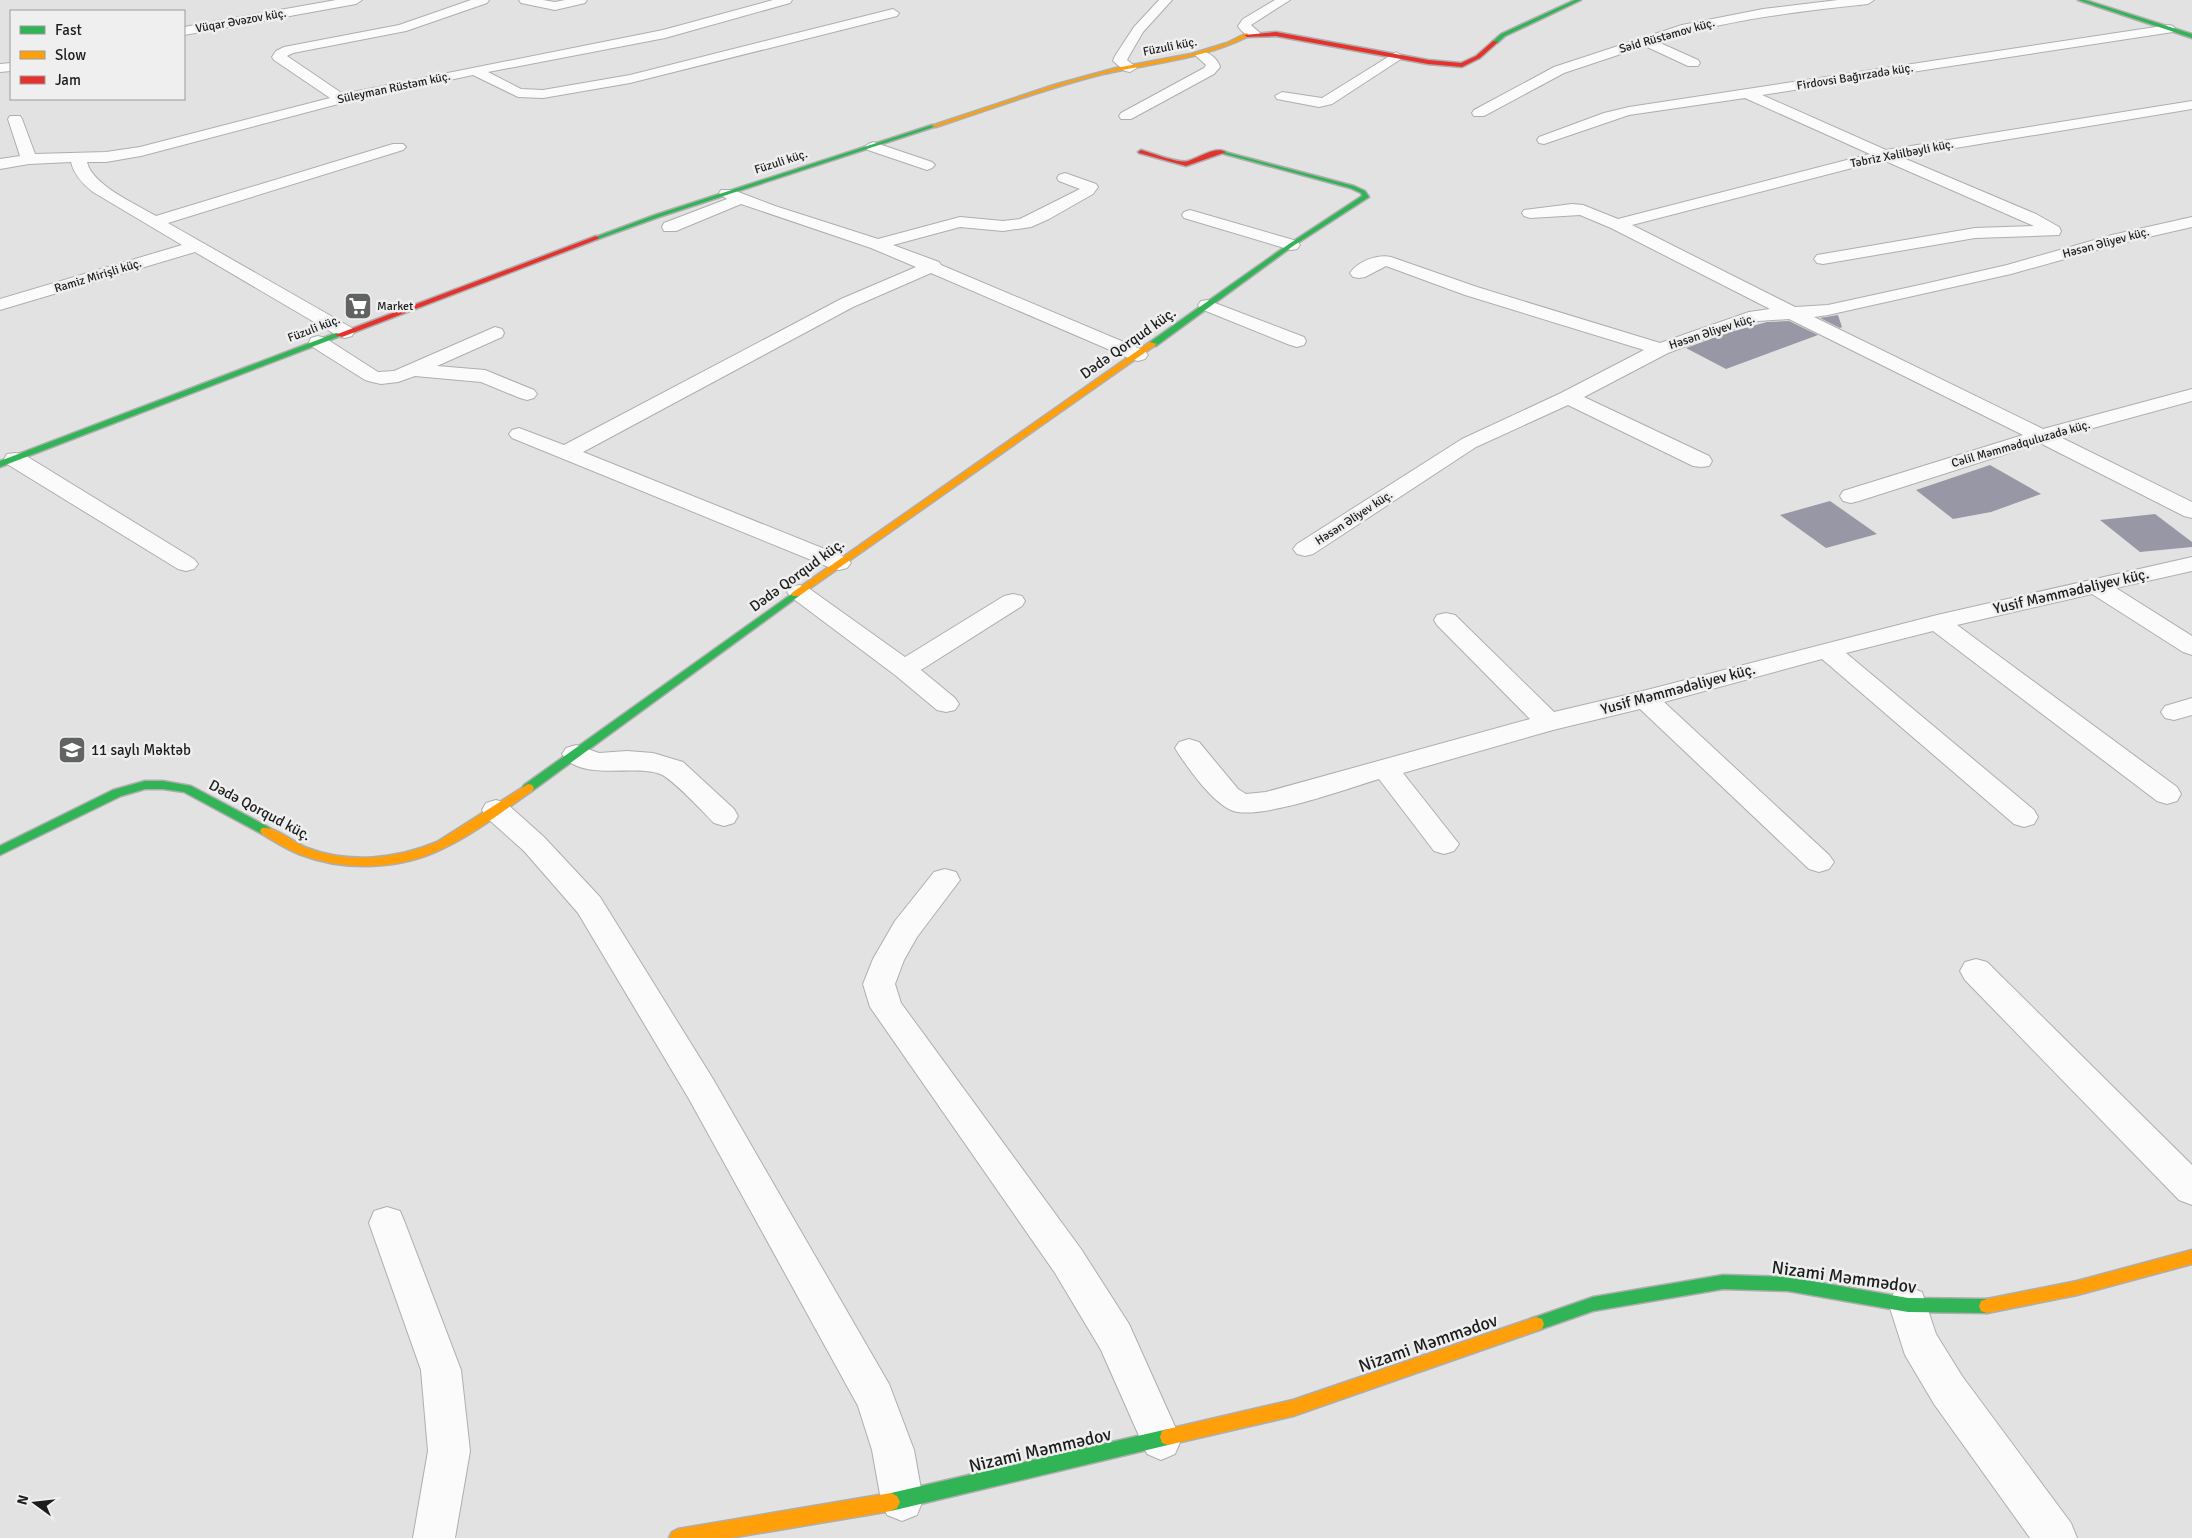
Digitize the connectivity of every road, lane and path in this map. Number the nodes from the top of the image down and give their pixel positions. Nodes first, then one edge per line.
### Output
1 (274, 0) edge
2 (356, 0) edge
3 (482, 0) edge
4 (525, 0) edge
5 (581, 0) edge
6 (786, 0) edge
7 (1166, 0) edge
8 (1284, 0) edge
9 (1579, 0) edge
10 (1868, 0) edge
11 (2080, 0) edge
12 (1845, 1) edge
13 (292, 12) junction
14 (893, 13) dead end
15 (190, 18) dead end
16 (199, 28) junction
17 (2169, 29) junction
18 (185, 31) edge
19 (1254, 33) junction
20 (2192, 36) edge
21 (1646, 41) junction
22 (1202, 55) junction
23 (1396, 56) junction
24 (1693, 62) dead end
25 (1130, 68) junction
26 (475, 71) junction
27 (1746, 93) junction
28 (1282, 96) dead end
29 (341, 100) junction
30 (2192, 105) edge
31 (1479, 113) dead end
32 (1126, 116) dead end
33 (14, 119) dead end
34 (1544, 140) dead end
35 (398, 147) dead end
36 (873, 147) junction
37 (1141, 152) dead end
38 (1884, 155) junction
39 (78, 158) junction
40 (29, 159) junction
41 (0, 164) edge
42 (927, 165) dead end
43 (1065, 178) dead end
44 (734, 196) junction
45 (1530, 213) dead end
46 (1190, 215) dead end
47 (156, 221) junction
48 (2192, 222) edge
49 (1617, 224) junction
50 (670, 227) dead end
51 (2069, 232) junction
52 (2118, 239) junction
53 (877, 244) junction
54 (1292, 245) junction
55 (196, 246) junction
56 (1823, 260) dead end
57 (933, 266) junction
58 (1359, 273) dead end
59 (0, 305) edge
60 (1207, 305) junction
61 (1792, 313) junction
62 (345, 332) junction
63 (495, 333) dead end
64 (1297, 341) dead end
65 (318, 342) junction
66 (1661, 349) junction
67 (1138, 355) junction
68 (414, 369) junction
69 (527, 394) dead end
70 (2192, 396) edge
71 (1568, 397) junction
72 (519, 434) dead end
73 (2042, 436) junction
74 (565, 453) junction
75 (7, 462) edge
76 (1701, 462) dead end
77 (1851, 496) dead end
78 (2192, 511) edge
79 (1306, 549) dead end
80 (839, 563) junction
81 (186, 564) dead end
82 (2192, 564) edge
83 (2096, 586) junction
84 (799, 592) junction
85 (1013, 601) dead end
86 (1446, 620) dead end
87 (1937, 622) junction
88 (2192, 647) edge
89 (1827, 650) junction
90 (904, 669) junction
91 (1645, 700) junction
92 (946, 704) dead end
93 (1549, 722) junction
94 (1189, 748) dead end
95 (576, 754) junction
96 (1386, 770) junction
97 (2167, 794) dead end
98 (496, 810) junction
99 (724, 816) dead end
100 (2024, 817) dead end
101 (1444, 844) dead end
102 (0, 851) edge
103 (1819, 862) dead end
104 (944, 880) dead end
105 (1976, 971) dead end
106 (2192, 1189) edge
107 (387, 1223) dead end
108 (2192, 1257) edge
109 (1908, 1305) junction
110 (1160, 1440) junction
111 (902, 1500) junction
112 (434, 1538) edge
113 (678, 1538) edge
114 (2056, 1538) edge

1 - 13 street
2 - 13 street, Vüqar Əvəzov küç.
3 - 29 street
4 - 5 street
6 - 26 street, Süleyman Rüstəm küç.
7 - 25 street
8 - 19 street
9 - 23 street, Füzuli küç.
10 - 12 street, Səid Rüstəmov küç.
11 - 17 street
12 - 21 street, Səid Rüstəmov küç.
13 - 16 street, Vüqar Əvəzov küç.
14 - 26 street
15 - 16 street
16 - 18 street, Vüqar Əvəzov küç.
17 - 20 street
17 - 27 street, Firdovsi Bağırzadə küç.
19 - 22 street, Füzuli küç.
19 - 23 street, Füzuli küç.
21 - 24 street
21 - 31 street, Səid Rüstəmov küç.
22 - 25 street, Füzuli küç.
22 - 32 street
23 - 28 street
25 - 36 street, Füzuli küç.
26 - 29 street, Süleyman Rüstəm küç.
27 - 34 street, Firdovsi Bağırzadə küç.
27 - 38 street
29 - 39 street, Süleyman Rüstəm küç.
30 - 38 street, Təbriz Xəlilbəyli küç.
33 - 40 street
35 - 47 street
36 - 42 street
36 - 44 street, Füzuli küç.
37 - 54 street, Dədə Qorqud küç.
38 - 49 street, Təbriz Xəlilbəyli küç.
38 - 51 street
39 - 40 street, Süleyman Rüstəm küç.
39 - 47 street
40 - 41 street, Süleyman Rüstəm küç.
43 - 53 street
44 - 50 street
44 - 53 street
44 - 62 street, Füzuli küç.
45 - 49 street
46 - 54 street
47 - 55 street
48 - 52 street, Həsən Əliyev küç.
49 - 61 street
51 - 52 street
51 - 56 street
52 - 61 street, Həsən Əliyev küç.
53 - 57 street
54 - 60 street, Dədə Qorqud küç.
55 - 59 street, Ramiz Mirişli küç.
55 - 62 street
57 - 67 street
57 - 74 street
58 - 66 street
60 - 64 street
60 - 67 street, Dədə Qorqud küç.
61 - 66 street, Həsən Əliyev küç.
61 - 73 street
62 - 65 street, Füzuli küç.
63 - 68 street
65 - 68 street
65 - 75 street, Füzuli küç.
66 - 71 street, Həsən Əliyev küç.
67 - 80 street, Dədə Qorqud küç.
68 - 69 street
70 - 73 street, Cəlil Məmmədquluzadə küç.
71 - 76 street
71 - 79 street, Həsən Əliyev küç.
72 - 74 street
73 - 77 street, Cəlil Məmmədquluzadə küç.
73 - 78 street
74 - 80 street
75 - 81 street
80 - 84 street, Dədə Qorqud küç.
82 - 83 street, Yusif Məmmədəliyev küç.
83 - 87 street, Yusif Məmmədəliyev küç.
83 - 88 street
84 - 90 street
84 - 95 street, Dədə Qorqud küç.
85 - 90 street
86 - 93 street
87 - 89 street, Yusif Məmmədəliyev küç.
87 - 97 street
89 - 91 street, Yusif Məmmədəliyev küç.
89 - 100 street
90 - 92 street
91 - 93 street, Yusif Məmmədəliyev küç.
91 - 103 street
93 - 96 street, Yusif Məmmədəliyev küç.
94 - 96 street, Yusif Məmmədəliyev küç.
95 - 98 street, Dədə Qorqud küç.
95 - 99 street
96 - 101 street
98 - 102 street, Dədə Qorqud küç.
98 - 111 street
104 - 110 street
105 - 106 street
107 - 112 street
108 - 109 street, Nizami Məmmədov
109 - 110 street, Nizami Məmmədov
109 - 114 street
110 - 111 street, Nizami Məmmədov
111 - 113 street, Nizami Məmmədov

